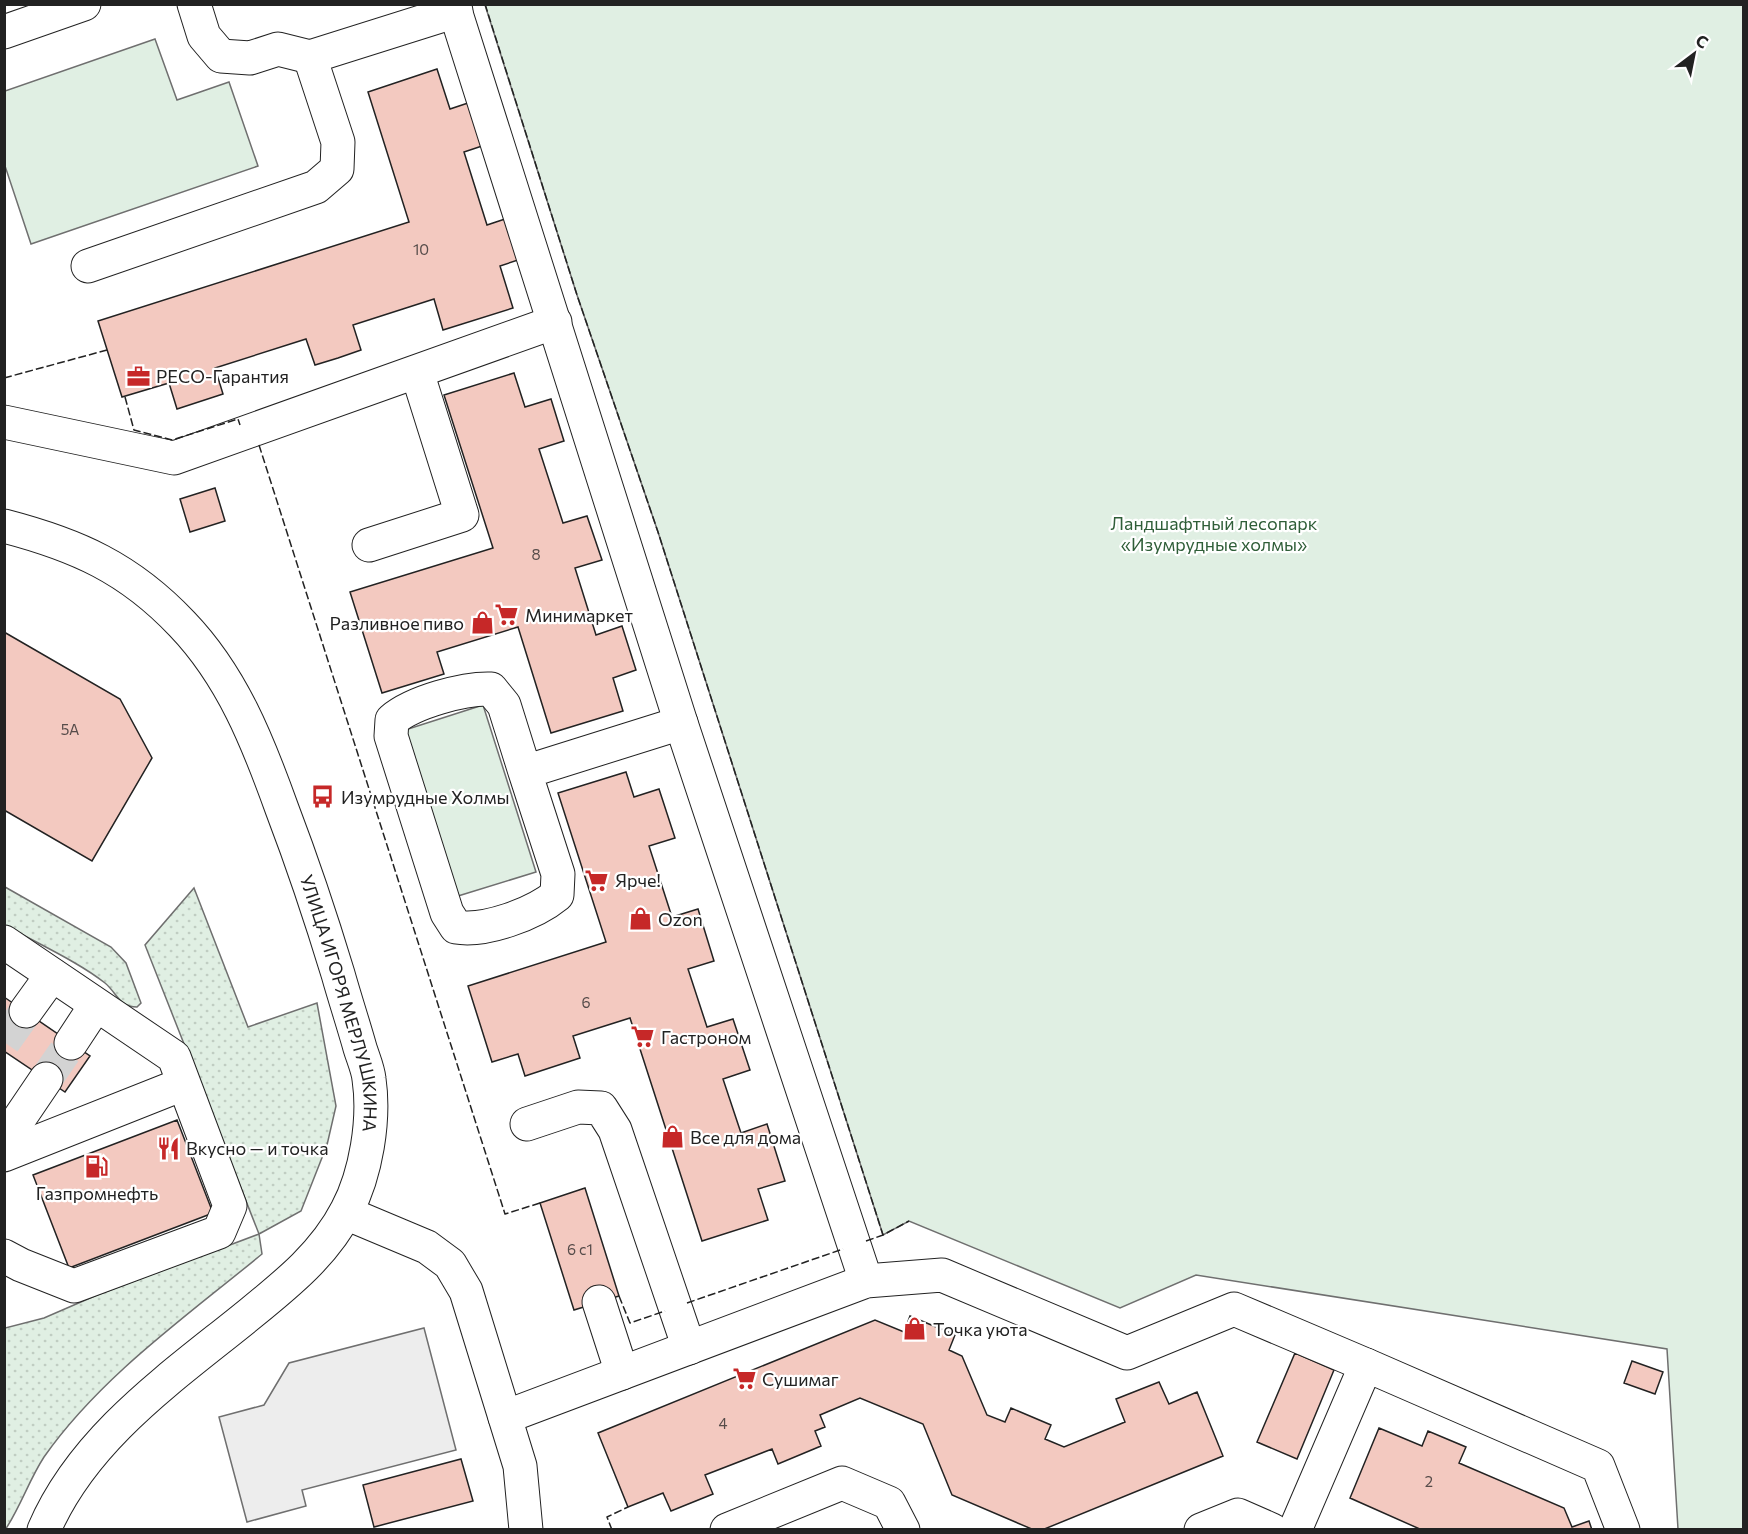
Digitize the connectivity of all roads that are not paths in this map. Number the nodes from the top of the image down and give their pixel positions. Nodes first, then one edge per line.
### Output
1 (84, 4) edge
2 (194, 4) edge
3 (455, 8) edge
4 (4, 32) edge
5 (310, 57) junction
6 (88, 266) dead end
7 (555, 322) junction
8 (417, 372) junction
9 (4, 422) edge
10 (4, 526) edge
11 (369, 545) dead end
12 (681, 723) junction
13 (525, 772) junction
14 (5, 943) edge
15 (52, 975) junction
16 (96, 1005) junction
17 (26, 1011) tunnel mouth
18 (71, 1043) tunnel mouth
19 (46, 1079) tunnel mouth
20 (183, 1084) junction
21 (527, 1124) dead end
22 (5, 1148) edge
23 (346, 1213) junction
24 (4, 1256) edge
25 (866, 1281) junction
26 (599, 1302) dead end
27 (689, 1348) junction
28 (1366, 1365) junction
29 (622, 1373) junction
30 (505, 1417) junction
31 (520, 1528) edge
32 (44, 1530) edge
33 (727, 1530) edge
34 (903, 1530) edge
35 (1201, 1530) edge
36 (1272, 1530) edge
37 (1294, 1530) edge
38 (1623, 1530) edge

1 - 4 street
2 - 5 street
3 - 5 street
3 - 7 street
5 - 6 street
7 - 8 street
7 - 12 street
8 - 9 street
8 - 11 street
10 - 23 street, УЛИЦА ИГОРЯ МЕРЛУШКИНА
12 - 13 street
12 - 25 street
13 - 13 street
14 - 15 street
15 - 16 street
15 - 17 street
16 - 18 street
16 - 20 street
19 - 22 street
20 - 22 street
20 - 24 street
21 - 27 street
23 - 30 street
23 - 32 street, УЛИЦА ИГОРЯ МЕРЛУШКИНА
25 - 27 street
25 - 28 street
26 - 29 street
27 - 29 street
28 - 37 street
28 - 38 street
29 - 30 street
30 - 31 street
33 - 34 street
35 - 36 street

